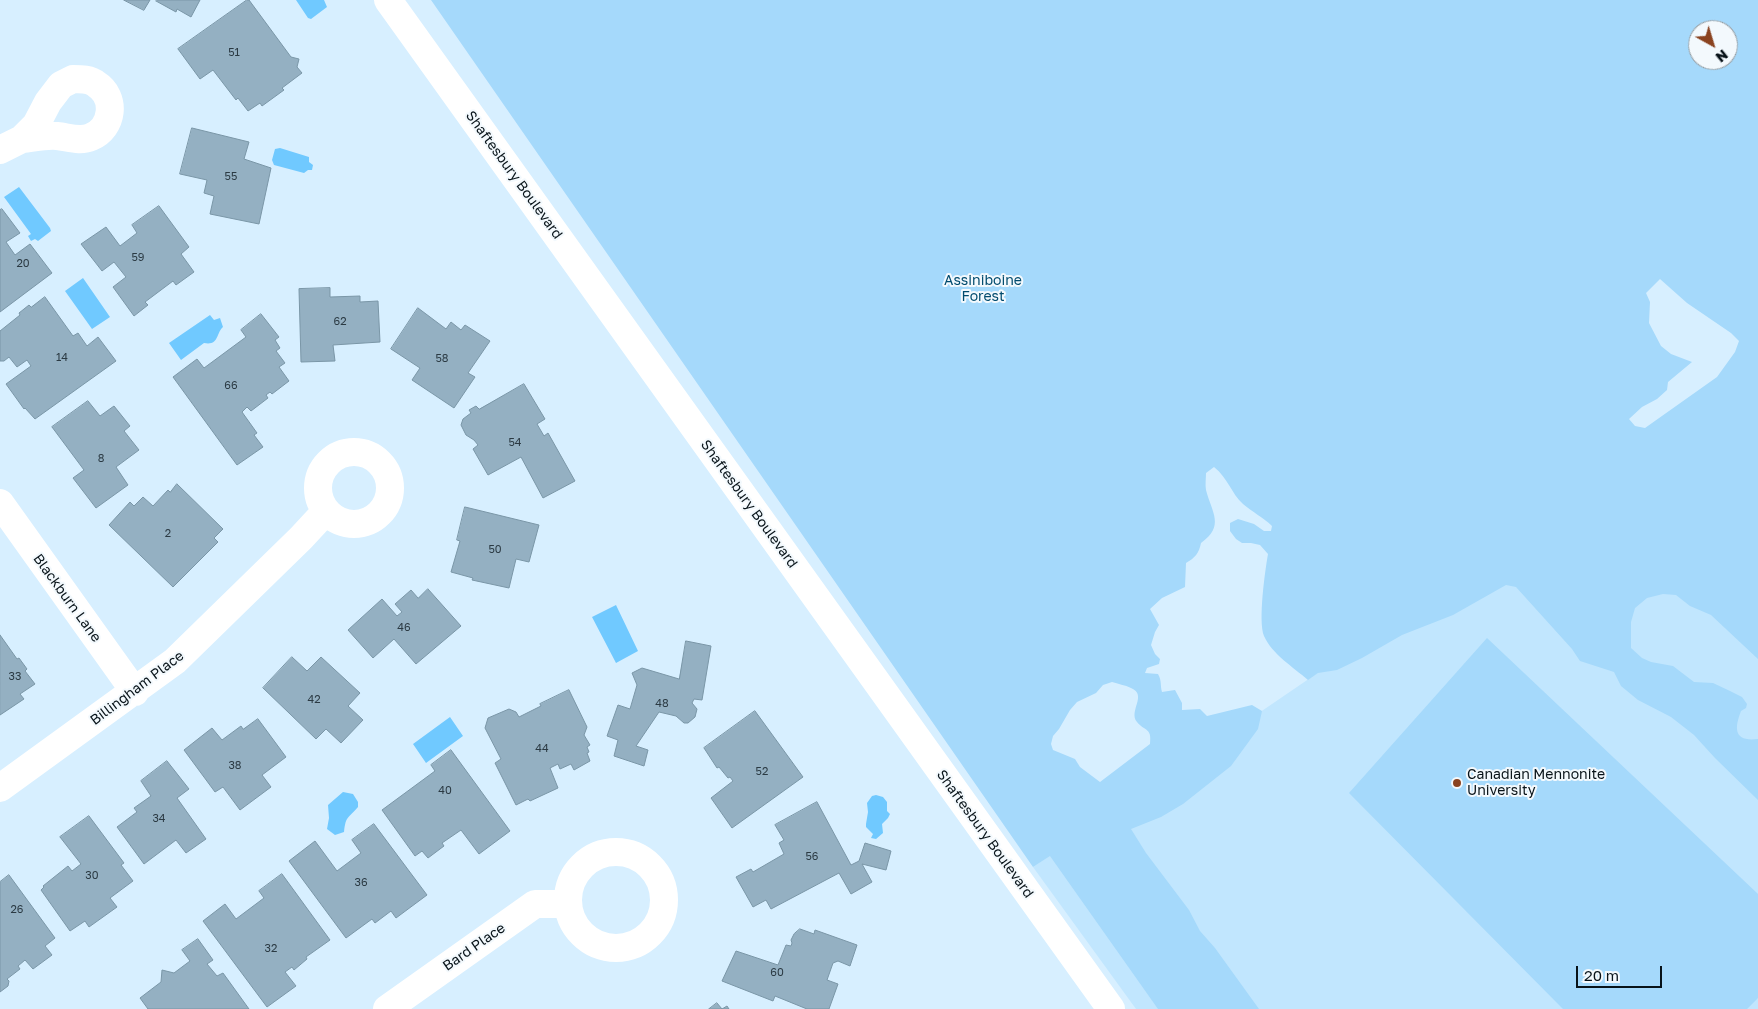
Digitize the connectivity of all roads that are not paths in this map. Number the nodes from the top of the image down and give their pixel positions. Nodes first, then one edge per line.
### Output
1 (388, 0) edge
2 (0, 503) edge
3 (326, 511) dead end
4 (135, 692) junction
5 (0, 788) edge
6 (568, 904) dead end
7 (387, 1009) edge
8 (1111, 1009) edge

1 - 8 street, Shaftesbury Boulevard
2 - 4 street, Blackburn Lane
3 - 4 street, Billingham Place
4 - 5 street, Billingham Place
6 - 7 street, Bard Place

